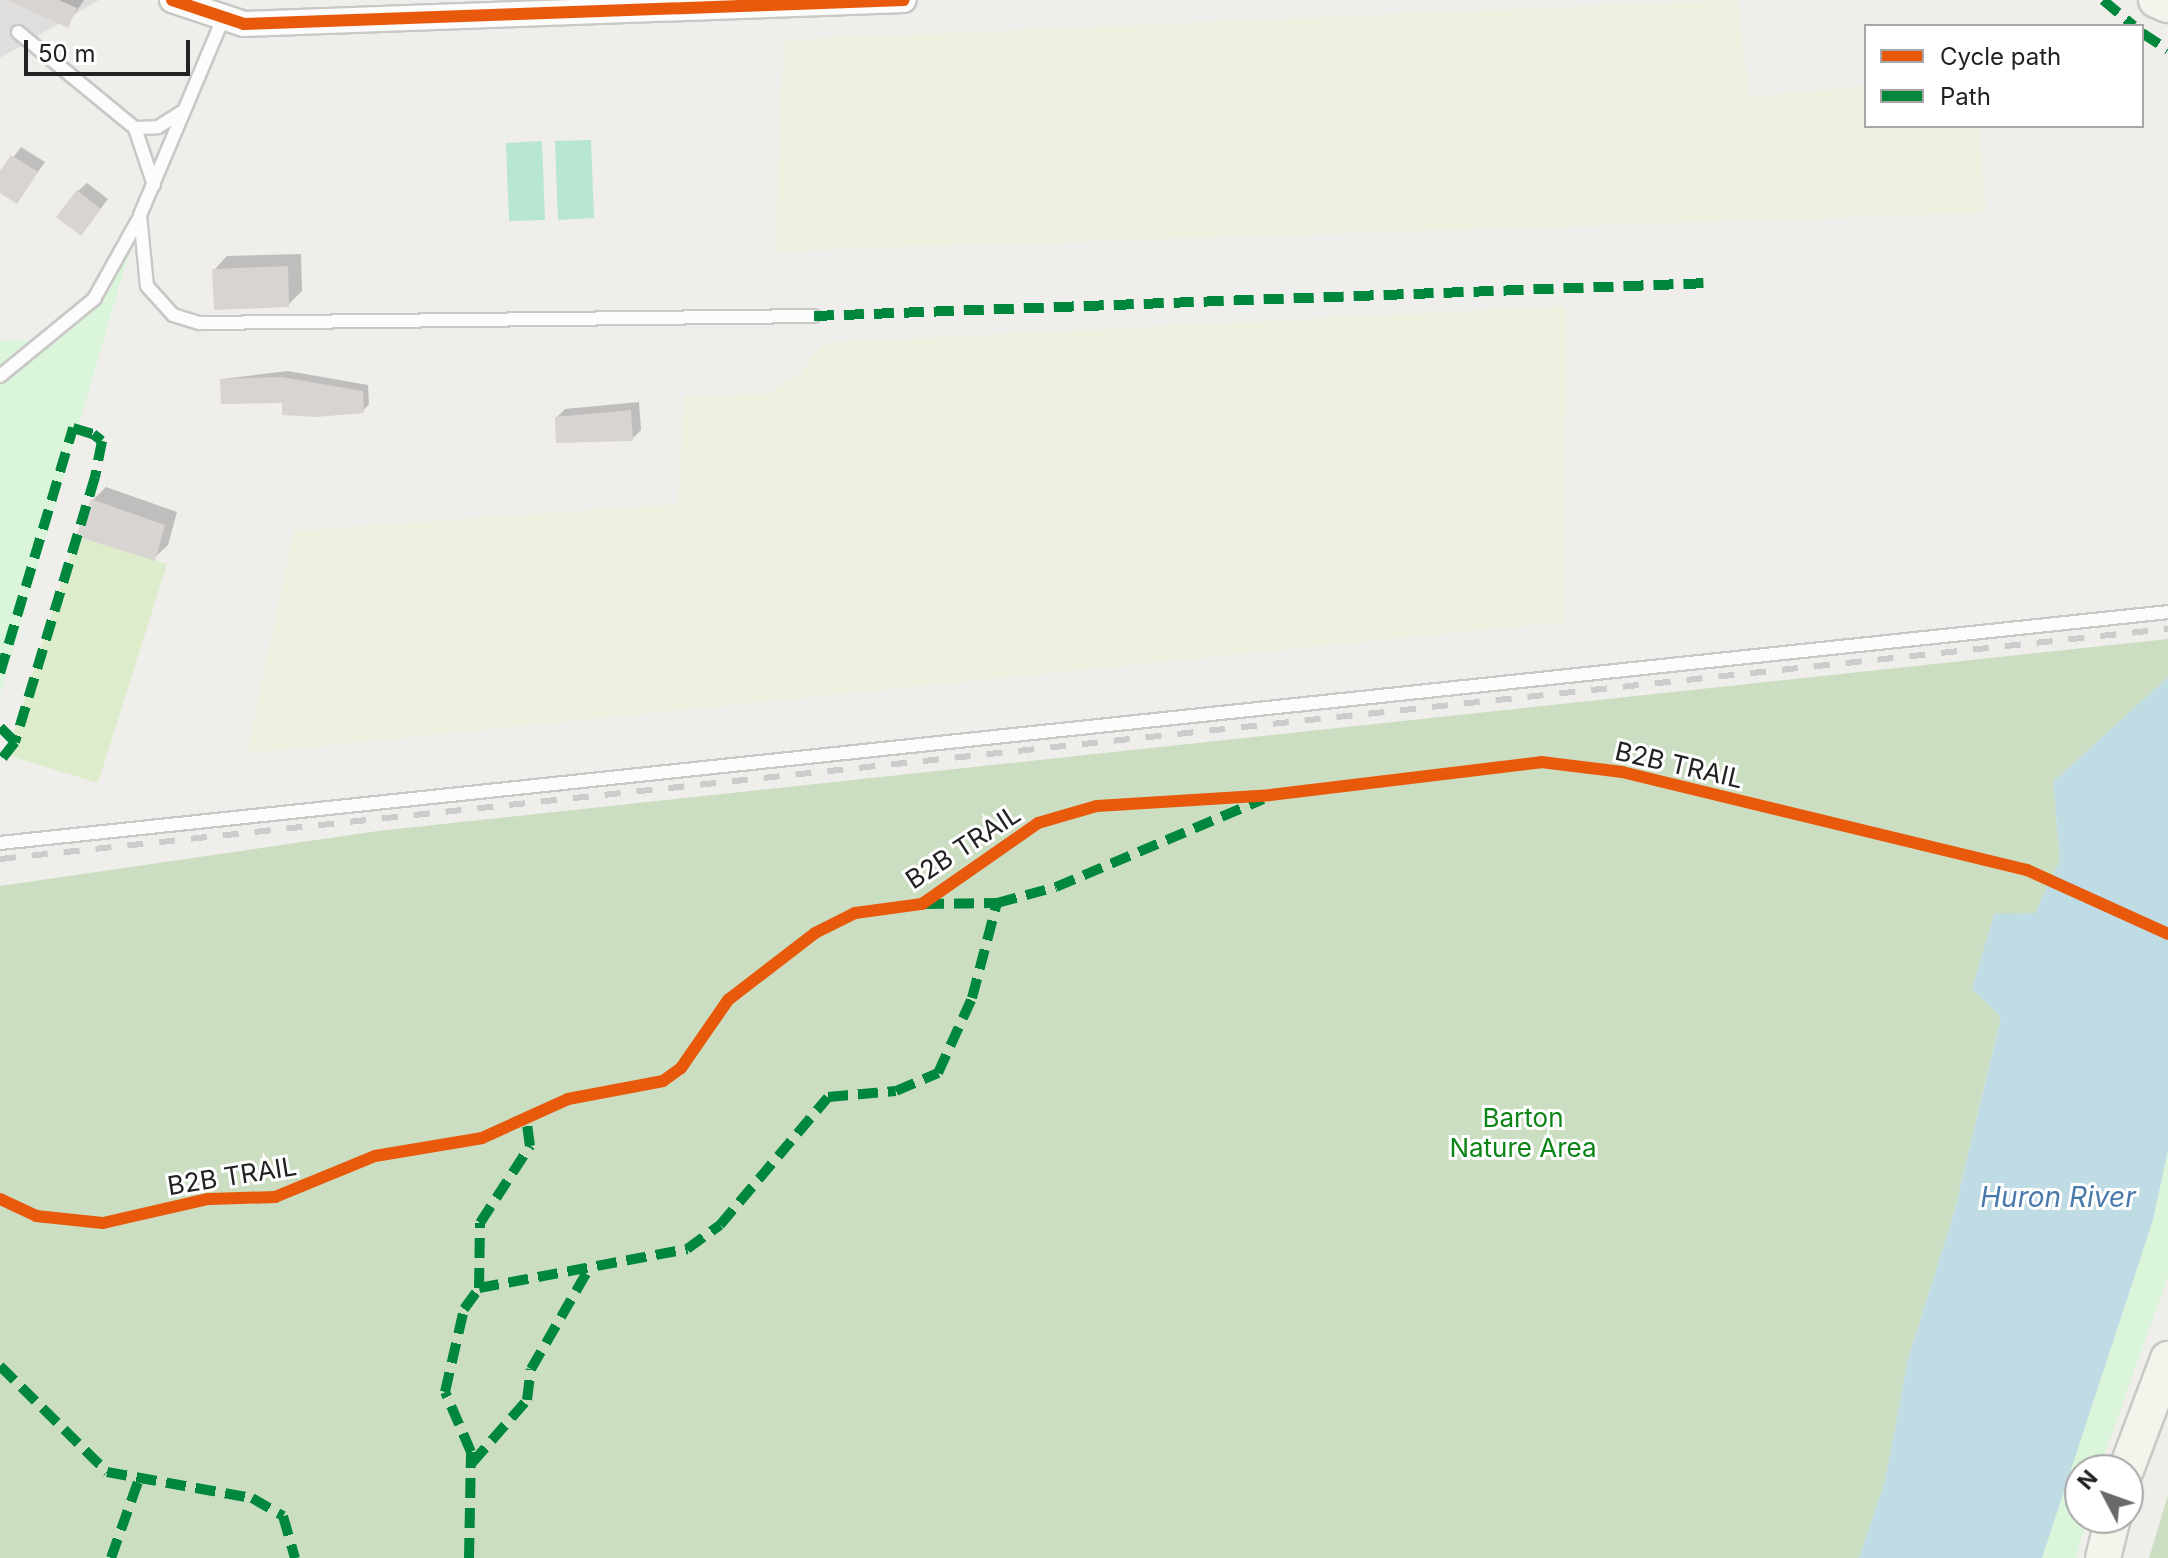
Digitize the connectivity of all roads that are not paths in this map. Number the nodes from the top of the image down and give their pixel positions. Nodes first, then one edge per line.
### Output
1 (172, 0) edge
2 (904, 0) edge
3 (2156, 0) edge
4 (2168, 5) edge
5 (222, 21) junction
6 (18, 32) dead end
7 (185, 110) junction
8 (135, 128) junction
9 (154, 185) junction
10 (140, 215) junction
11 (814, 316) dead end
12 (0, 376) edge
13 (2168, 612) edge
14 (0, 843) edge
15 (2168, 1359) edge
16 (2132, 1454) edge
17 (2109, 1534) edge
18 (2103, 1558) edge

1 - 5 street
2 - 5 street
3 - 4 street
5 - 7 lane
6 - 8 lane
7 - 8 lane
7 - 9 lane
8 - 9 lane
9 - 10 lane
10 - 11 lane
10 - 12 lane
13 - 14 lane
15 - 16 street
17 - 18 street

